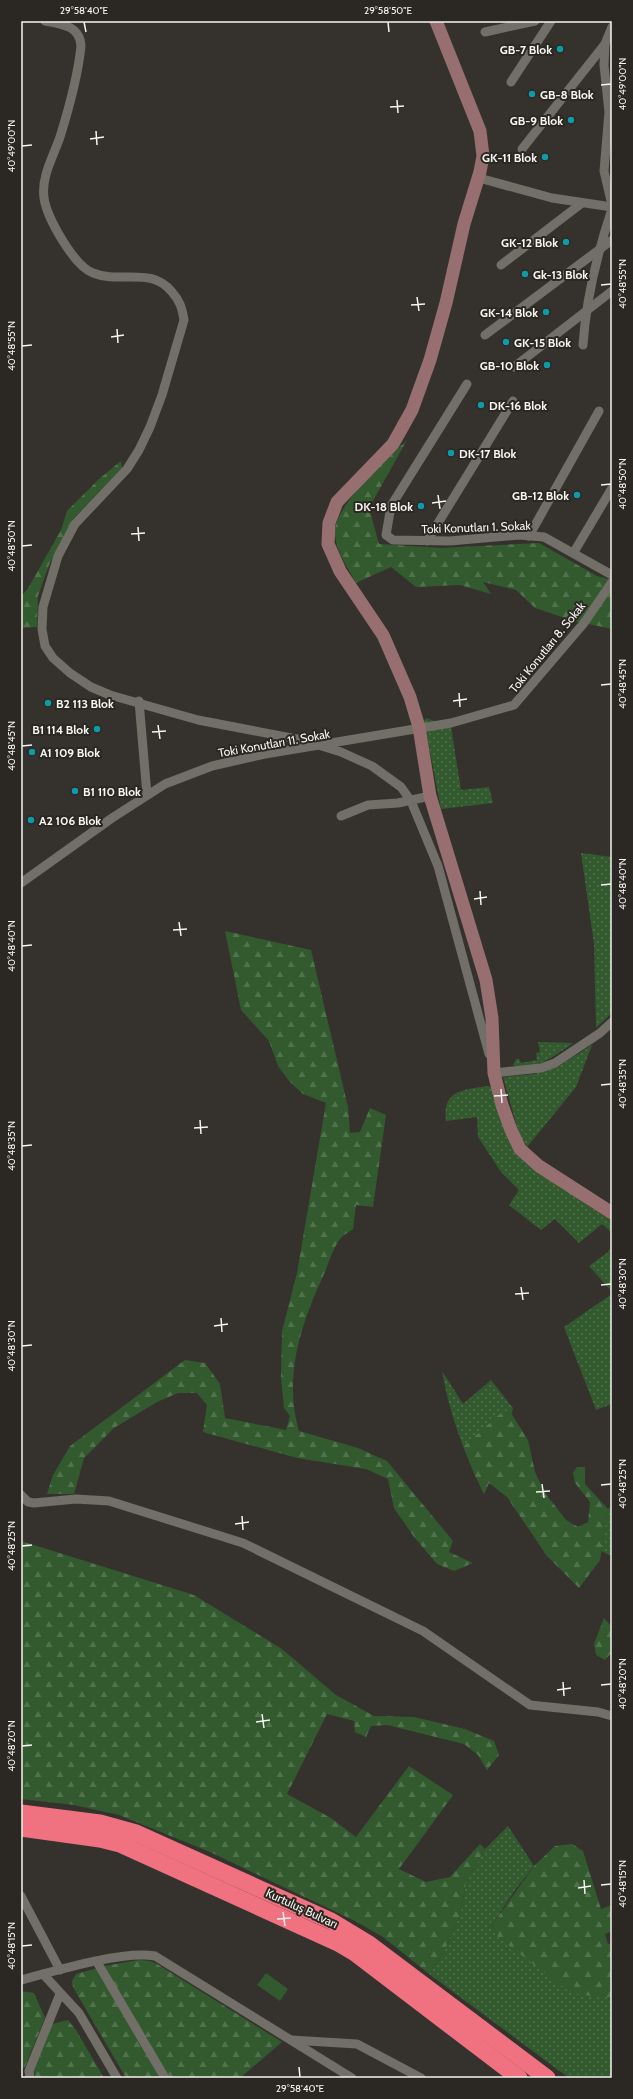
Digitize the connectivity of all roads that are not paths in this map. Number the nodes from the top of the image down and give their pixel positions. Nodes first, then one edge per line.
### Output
1 (45, 21) edge
2 (436, 21) edge
3 (535, 21) edge
4 (551, 21) edge
5 (612, 27) edge
6 (485, 32) dead end
7 (605, 44) junction
8 (511, 82) dead end
9 (522, 149) dead end
10 (478, 178) junction
11 (582, 203) junction
12 (612, 207) edge
13 (612, 240) edge
14 (599, 250) junction
15 (502, 265) dead end
16 (612, 291) edge
17 (585, 312) junction
18 (485, 334) dead end
19 (583, 345) dead end
20 (514, 368) dead end
21 (467, 384) dead end
22 (513, 401) dead end
23 (599, 411) dead end
24 (612, 488) edge
25 (529, 536) junction
26 (427, 541) junction
27 (574, 552) junction
28 (612, 575) edge
29 (612, 582) edge
30 (139, 701) junction
31 (420, 727) junction
32 (321, 746) junction
33 (147, 795) junction
34 (430, 796) junction
35 (411, 801) junction
36 (341, 816) dead end
37 (21, 883) edge
38 (612, 1022) edge
39 (494, 1073) junction
40 (612, 1213) edge
41 (21, 1495) edge
42 (612, 1716) edge
43 (21, 1813) edge
44 (21, 1828) edge
45 (21, 1896) edge
46 (97, 1962) junction
47 (60, 1970) junction
48 (43, 1974) junction
49 (21, 1980) edge
50 (60, 1994) junction
51 (290, 2040) junction
52 (27, 2073) edge
53 (117, 2078) edge
54 (165, 2078) edge
55 (352, 2078) edge
56 (421, 2078) edge
57 (519, 2078) edge
58 (547, 2078) edge

1 - 30 street
2 - 10 street
3 - 6 street
4 - 8 street
5 - 7 street
7 - 9 street
7 - 12 street
10 - 11 street
10 - 31 street
11 - 12 street
11 - 15 street
12 - 14 street
13 - 14 street
14 - 17 street
14 - 18 street
16 - 17 street
17 - 19 street
17 - 20 street
21 - 26 street, Toki Konutları 1. Sokak
22 - 26 street
23 - 25 street
24 - 27 street
25 - 26 street, Toki Konutları 1. Sokak
25 - 27 street, Toki Konutları 1. Sokak
27 - 28 street, Toki Konutları 1. Sokak
29 - 31 street, Toki Konutları 8. Sokak
30 - 32 street
30 - 33 street
31 - 32 street, Toki Konutları 11. Sokak
31 - 34 street
32 - 33 street, Toki Konutları 11. Sokak
32 - 35 street
33 - 37 street, Toki Konutları 11. Sokak
34 - 35 street
34 - 39 street
35 - 36 street
35 - 39 street
38 - 39 street
39 - 40 street
41 - 42 street
43 - 58 highway, Kurtuluş Bulvarı
44 - 57 highway, Kurtuluş Bulvarı
45 - 47 street
46 - 47 street
46 - 51 street
46 - 54 street
47 - 48 street
48 - 49 street
48 - 50 street
50 - 52 street
50 - 53 street
51 - 55 street
51 - 56 street

